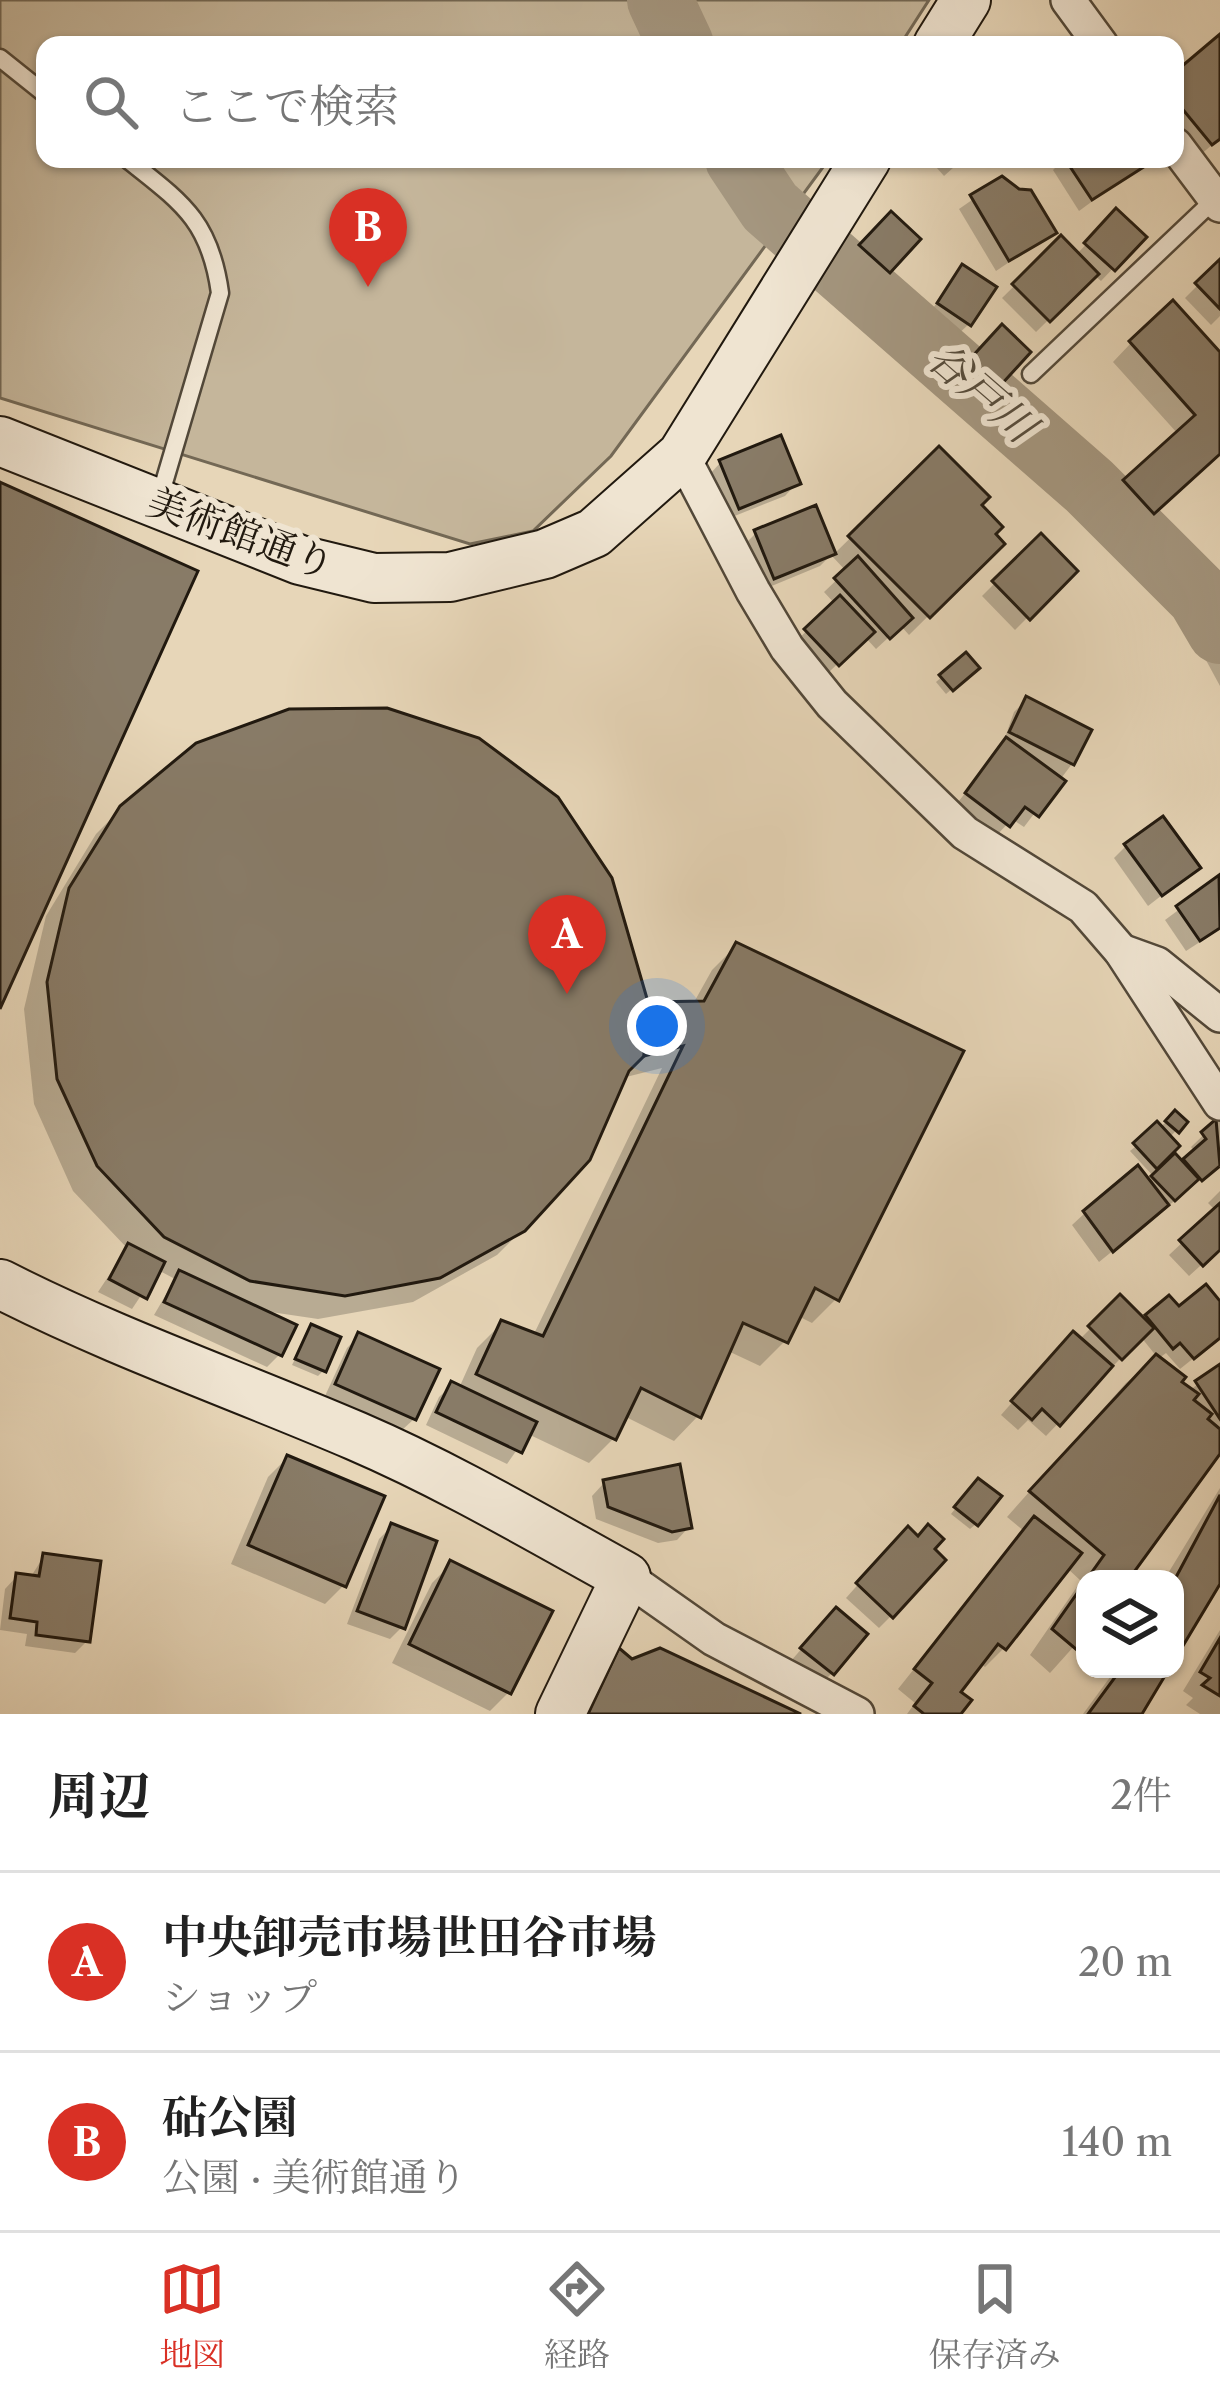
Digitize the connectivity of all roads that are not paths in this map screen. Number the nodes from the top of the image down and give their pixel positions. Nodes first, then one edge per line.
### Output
1 (966, 0) edge
2 (1068, 0) edge
3 (944, 36) edge
4 (1094, 36) edge
5 (0, 58) edge
6 (36, 87) edge
7 (1184, 157) edge
8 (138, 168) edge
9 (860, 168) edge
10 (1218, 202) edge
11 (1031, 374) dead end
12 (0, 441) edge
13 (682, 455) junction
14 (158, 503) junction
15 (1121, 951) junction
16 (1220, 1015) edge
17 (1220, 1103) edge
18 (0, 1284) edge
19 (626, 1577) junction
20 (560, 1714) edge
21 (857, 1714) edge

1 - 3 street
2 - 4 street
5 - 6 lane
7 - 10 street
8 - 14 lane
9 - 13 street, 美術館通り
10 - 11 lane
12 - 14 street, 美術館通り
13 - 14 street, 美術館通り
13 - 15 street
15 - 16 street
15 - 17 street
18 - 19 street
19 - 20 street
19 - 21 street

